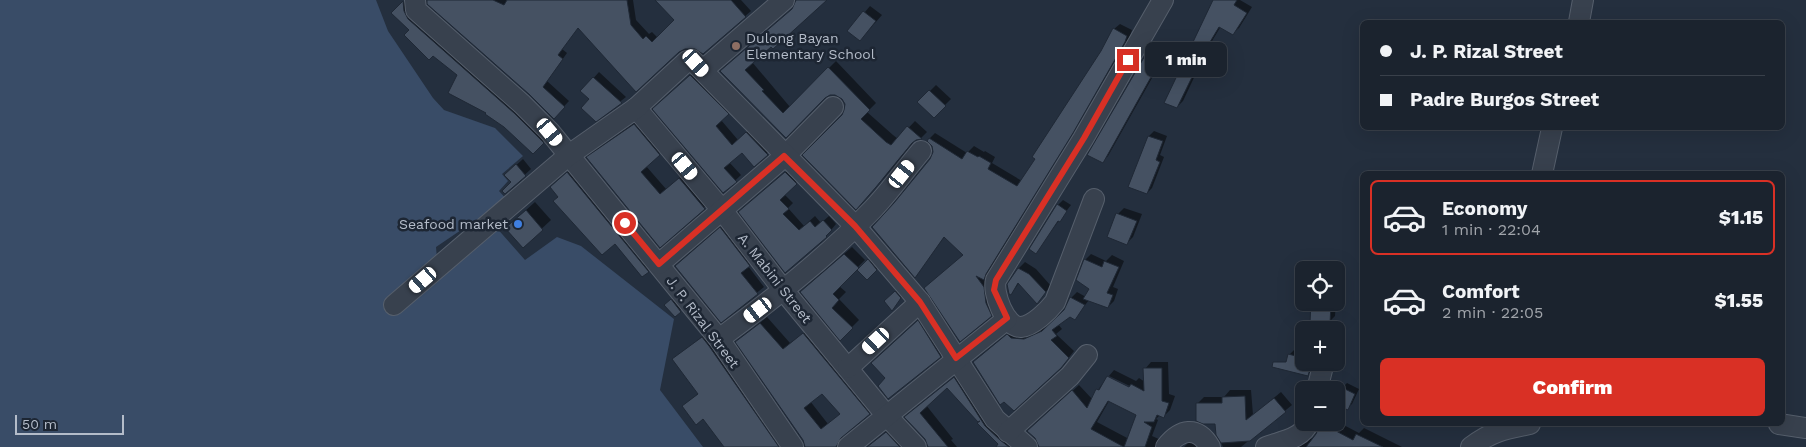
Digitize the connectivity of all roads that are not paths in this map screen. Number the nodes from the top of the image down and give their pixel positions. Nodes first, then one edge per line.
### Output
1 (415, 0) edge
2 (784, 0) edge
3 (1163, 0) edge
4 (1584, 0) edge
5 (1579, 20) edge
6 (699, 66) junction
7 (833, 107) dead end
8 (636, 108) junction
9 (1552, 130) edge
10 (921, 151) dead end
11 (570, 155) junction
12 (784, 156) junction
13 (1543, 171) edge
14 (1094, 199) dead end
15 (722, 210) junction
16 (855, 226) junction
17 (659, 264) junction
18 (784, 291) junction
19 (920, 302) junction
20 (394, 306) dead end
21 (1007, 318) junction
22 (719, 339) junction
23 (1088, 355) dead end
24 (956, 358) junction
25 (848, 368) junction
26 (886, 414) junction
27 (1785, 425) edge
28 (1512, 426) edge
29 (1495, 428) edge
30 (1806, 428) edge
31 (1305, 431) edge
32 (1008, 432) junction
33 (793, 447) edge
34 (848, 447) edge
35 (916, 447) edge
36 (1026, 447) edge
37 (1166, 447) edge
38 (1210, 447) edge
39 (1266, 447) edge
40 (1471, 447) edge

1 - 11 street, J. P. Rizal Street
2 - 6 street
3 - 21 street
4 - 5 street
6 - 8 street
6 - 12 street
7 - 12 street
8 - 11 street
8 - 15 street, A. Mabini Street
9 - 13 street
10 - 16 street
11 - 17 street, J. P. Rizal Street
11 - 20 street
12 - 15 street
12 - 16 street
14 - 21 street
15 - 17 street
15 - 18 street, A. Mabini Street
16 - 18 street
16 - 19 street
17 - 22 street, J. P. Rizal Street
18 - 22 street
18 - 25 street, A. Mabini Street
19 - 24 street
19 - 25 street
21 - 24 street
22 - 33 street, J. P. Rizal Street
23 - 32 street
24 - 26 street
24 - 32 street
25 - 26 street, A. Mabini Street
26 - 34 street
26 - 35 street, A. Mabini Street
27 - 30 street
28 - 29 street
29 - 40 street
31 - 39 street
32 - 36 street
37 - 38 street

